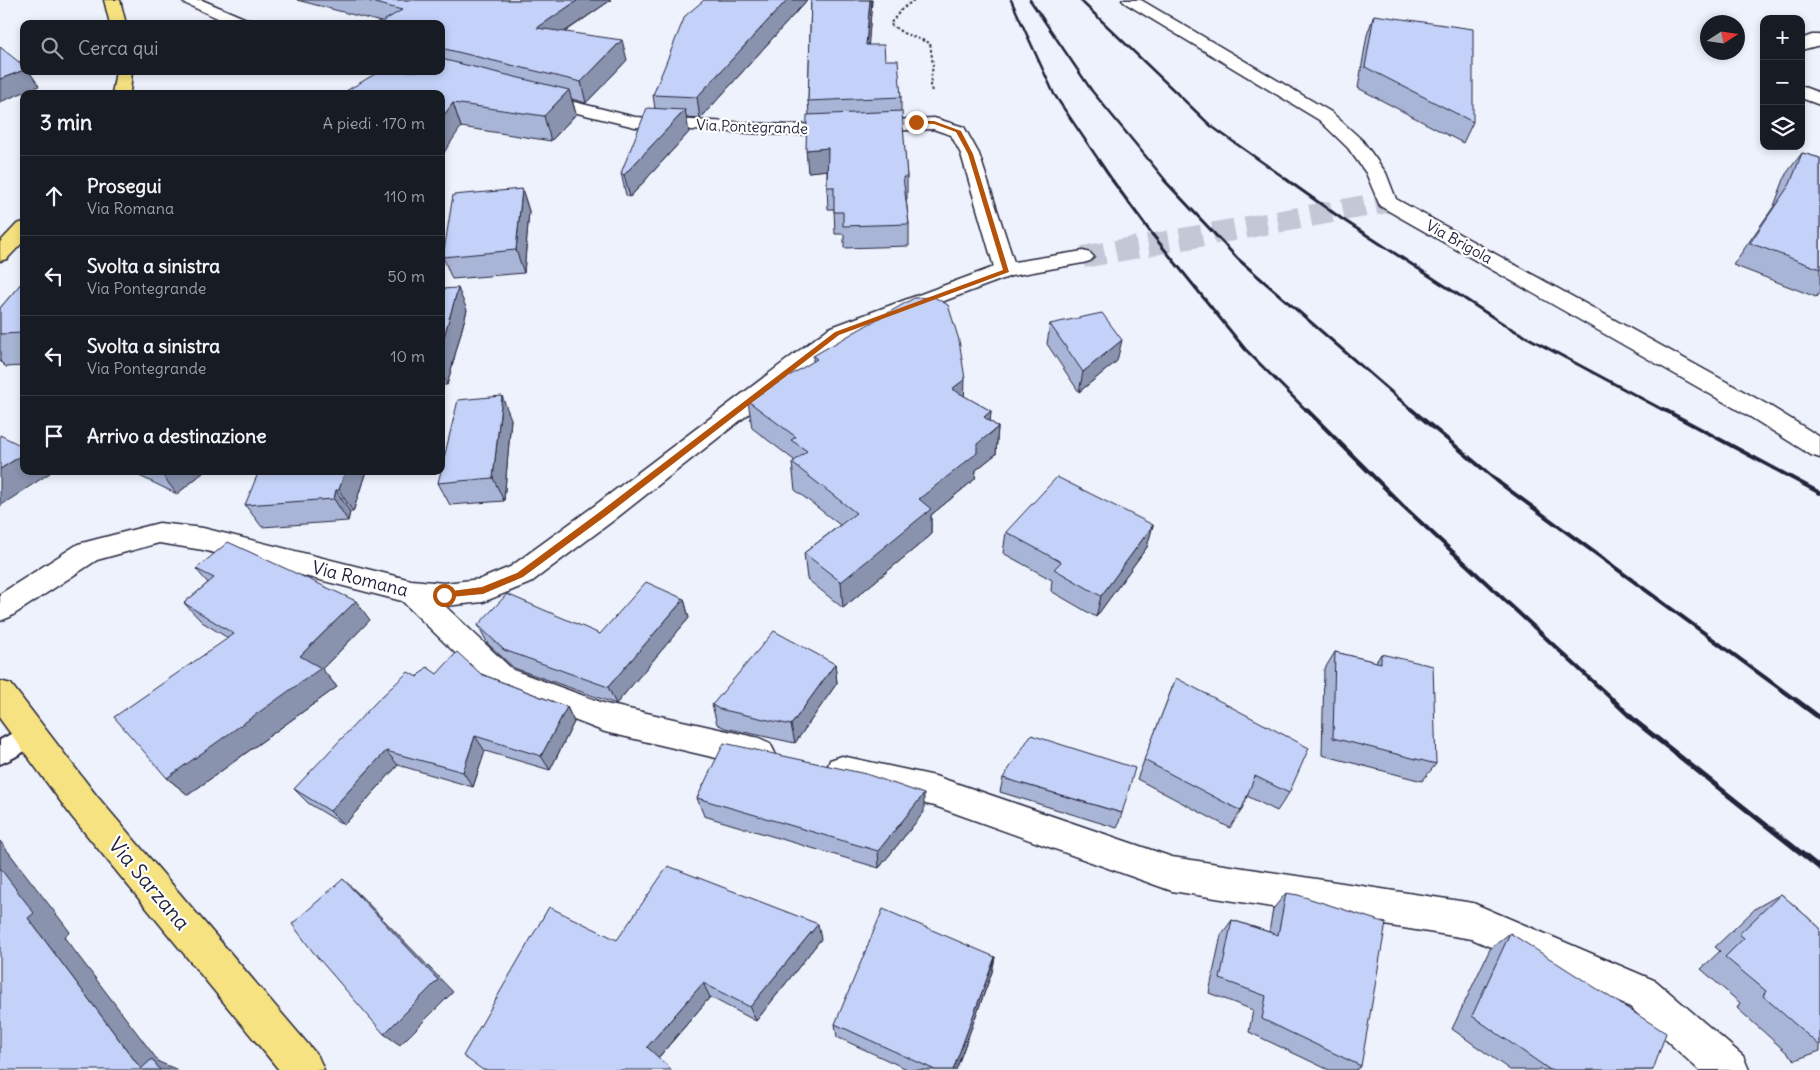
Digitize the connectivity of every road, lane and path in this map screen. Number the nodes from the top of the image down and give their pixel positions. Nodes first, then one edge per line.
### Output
1 (112, 0) edge
2 (189, 0) edge
3 (914, 0) edge
4 (1130, 0) edge
5 (117, 20) edge
6 (236, 20) edge
7 (1820, 40) edge
8 (1805, 43) edge
9 (123, 75) edge
10 (122, 90) edge
11 (519, 93) edge
12 (1805, 93) edge
13 (1820, 100) edge
14 (958, 131) junction
15 (20, 232) edge
16 (0, 255) edge
17 (1083, 257) tunnel mouth
18 (1006, 270) junction
19 (1820, 449) edge
20 (411, 592) junction
21 (0, 610) edge
22 (0, 694) edge
23 (29, 734) junction
24 (0, 753) edge
25 (304, 1070) edge
26 (1729, 1070) edge

1 - 5 main road
2 - 6 street
3 - 14 path
4 - 19 street, Via Brigola
7 - 8 street
9 - 10 main road
11 - 14 street, Via Pontegrande
12 - 13 street
14 - 18 street
15 - 16 main road
17 - 18 street, Via Romana
18 - 20 street, Via Romana
20 - 21 street, Via Romana
20 - 26 street
22 - 23 main road, Via Sarzana
23 - 24 lane
23 - 25 main road, Via Sarzana

